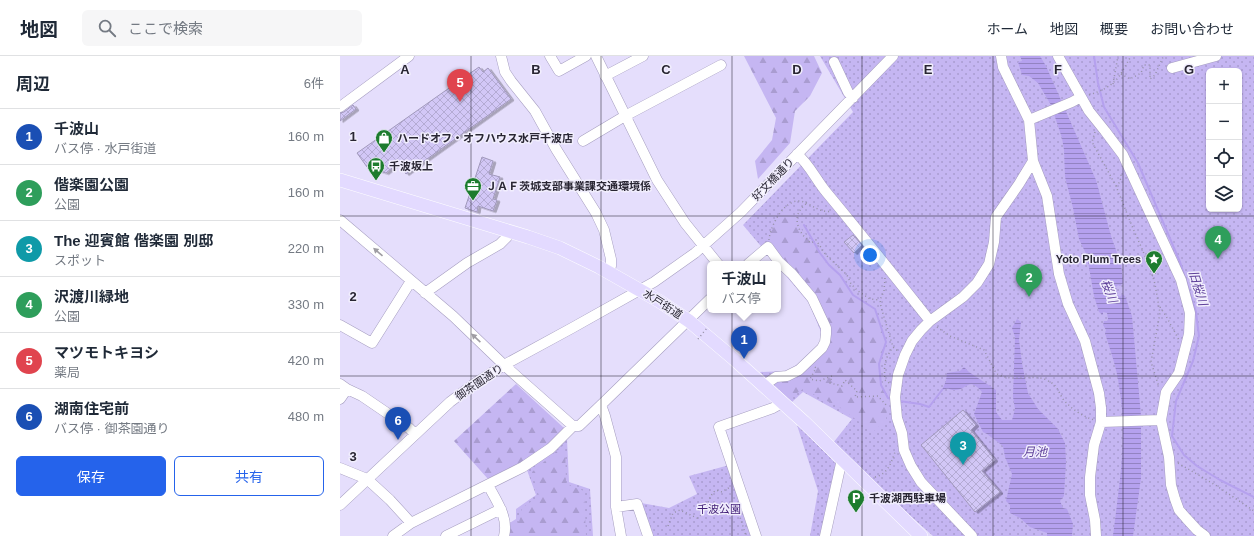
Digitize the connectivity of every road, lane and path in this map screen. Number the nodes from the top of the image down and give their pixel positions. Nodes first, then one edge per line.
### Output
1 (408, 56) edge
2 (501, 56) edge
3 (550, 56) edge
4 (586, 56) edge
5 (596, 56) edge
6 (643, 56) edge
7 (893, 56) edge
8 (1001, 56) edge
9 (1058, 56) edge
10 (1118, 56) edge
11 (1131, 56) edge
12 (1165, 56) edge
13 (1216, 56) edge
14 (834, 62) dead end
15 (721, 65) dead end
16 (1172, 68) dead end
17 (1121, 74) junction
18 (605, 76) junction
19 (1113, 84) junction
20 (1094, 93) dead end
21 (853, 98) junction
22 (1077, 100) junction
23 (340, 107) edge
24 (625, 116) junction
25 (1029, 120) junction
26 (1099, 123) junction
27 (583, 141) dead end
28 (797, 154) junction
29 (1124, 157) junction
30 (1033, 161) junction
31 (340, 180) edge
32 (1116, 186) junction
33 (806, 204) junction
34 (840, 208) junction
35 (340, 220) edge
36 (507, 231) junction
37 (1166, 246) junction
38 (703, 247) junction
39 (768, 247) junction
40 (715, 261) edge
41 (752, 261) edge
42 (778, 261) edge
43 (781, 264) edge
44 (886, 266) junction
45 (608, 272) junction
46 (1152, 276) junction
47 (411, 281) junction
48 (641, 290) junction
49 (425, 292) junction
50 (880, 300) junction
51 (707, 302) edge
52 (1159, 306) junction
53 (688, 321) junction
54 (930, 321) junction
55 (340, 325) edge
56 (707, 328) dead end
57 (698, 339) dead end
58 (1179, 340) dead end
59 (893, 347) junction
60 (905, 355) junction
61 (810, 361) junction
62 (504, 365) junction
63 (763, 386) junction
64 (897, 386) junction
65 (344, 387) edge
66 (340, 398) edge
67 (1164, 402) junction
68 (782, 403) junction
69 (601, 405) junction
70 (897, 418) junction
71 (1156, 420) junction
72 (1105, 422) junction
73 (573, 426) junction
74 (415, 434) junction
75 (897, 449) dead end
76 (1168, 457) junction
77 (842, 460) junction
78 (340, 468) edge
79 (367, 479) junction
80 (863, 480) junction
81 (739, 483) junction
82 (488, 485) junction
83 (340, 505) edge
84 (616, 507) junction
85 (501, 509) junction
86 (1254, 511) edge
87 (411, 523) junction
88 (668, 526) dead end
89 (392, 536) edge
90 (446, 536) edge
91 (504, 536) edge
92 (621, 536) edge
93 (648, 536) edge
94 (756, 536) edge
95 (825, 536) edge
96 (921, 536) edge
97 (972, 536) edge
98 (1096, 536) edge
99 (1205, 536) edge

1 - 23 street
2 - 45 street
3 - 4 street
5 - 18 street
6 - 18 street
7 - 21 street, 好文橋通り
8 - 25 street
9 - 22 street
10 - 19 path
11 - 17 path
12 - 17 path
13 - 16 street
14 - 21 street
15 - 24 street
17 - 19 path
18 - 24 street
19 - 20 path
21 - 28 street, 好文橋通り
22 - 25 street
22 - 26 street
24 - 27 street
24 - 38 street
25 - 30 street
26 - 29 street
26 - 32 path
28 - 34 street
28 - 38 street, 好文橋通り
29 - 32 path
29 - 37 street
30 - 54 street
30 - 72 street
31 - 36 main road, 水戸街道
32 - 46 path
33 - 34 path
33 - 39 path
33 - 50 path
34 - 44 street
47 -> 35 street
36 - 45 main road, 水戸街道
36 - 49 street
37 - 46 path
37 - 67 street
38 - 40 street
38 - 48 street, 好文橋通り
39 - 41 street
39 - 42 street
43 - 61 street
44 - 50 path
44 - 54 street
45 - 48 main road, 水戸街道
46 - 52 path
47 - 49 street
47 - 55 street
48 - 53 main road, 水戸街道
48 - 62 street, 御茶園通り
62 -> 49 street
50 - 59 path
51 - 53 street
52 - 58 path
52 - 67 path
53 - 63 main road, 水戸街道
53 - 69 street
54 - 60 street
54 - 72 path
56 - 57 path, bridge
59 - 60 path
59 - 64 path
60 - 64 street
61 - 63 street
61 - 70 path
62 - 73 street
62 - 74 street, 御茶園通り
63 - 68 main road, 水戸街道
64 - 70 street
65 - 66 street
65 - 74 street
67 - 71 street
68 - 77 main road, 水戸街道
68 - 81 street
69 - 73 street
69 - 84 street
70 - 97 street
71 - 72 street
71 - 76 street
72 - 98 street
73 - 82 street
74 - 79 street, 御茶園通り
75 - 80 path
76 - 86 path
76 - 99 street
77 - 80 main road, 水戸街道
77 - 95 street
78 - 79 street
79 - 83 street, 御茶園通り
79 - 87 street
80 - 96 main road, 水戸街道
81 - 88 path
81 - 94 street
82 - 85 street
82 - 87 street
84 - 92 street
84 - 93 street
85 - 90 street
85 - 91 street
87 - 89 street

